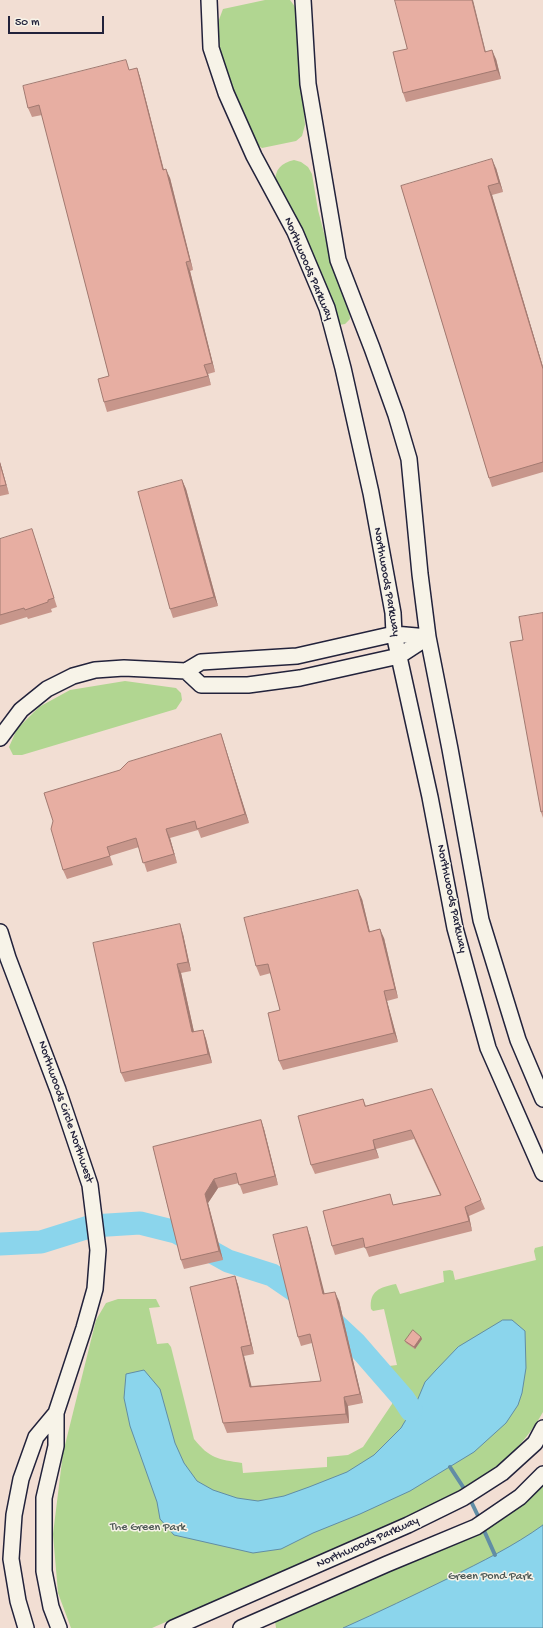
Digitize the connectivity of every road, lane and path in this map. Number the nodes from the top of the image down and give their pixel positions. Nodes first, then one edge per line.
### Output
1 (208, 0) edge
2 (304, 0) edge
3 (394, 634) junction
4 (428, 637) junction
5 (399, 656) junction
6 (186, 672) junction
7 (0, 738) edge
8 (0, 932) edge
9 (543, 1099) edge
10 (543, 1173) edge
11 (56, 1413) junction
12 (543, 1428) edge
13 (543, 1474) edge
14 (26, 1628) edge
15 (59, 1628) edge
16 (173, 1628) edge
17 (241, 1628) edge

1 - 3 street, Northwoods Parkway
2 - 4 street, Northwoods Parkway
3 - 4 street
3 - 5 street, Northwoods Parkway
3 - 6 street
4 - 5 street
4 - 9 street, Northwoods Parkway
5 - 6 street
5 - 10 street, Northwoods Parkway
6 - 7 street
8 - 11 street, Northwoods Circle Northwest
11 - 14 street, Northwoods Circle Northwest
11 - 15 street, Northwoods Circle Northwest
12 - 16 street, Northwoods Parkway
13 - 17 street

